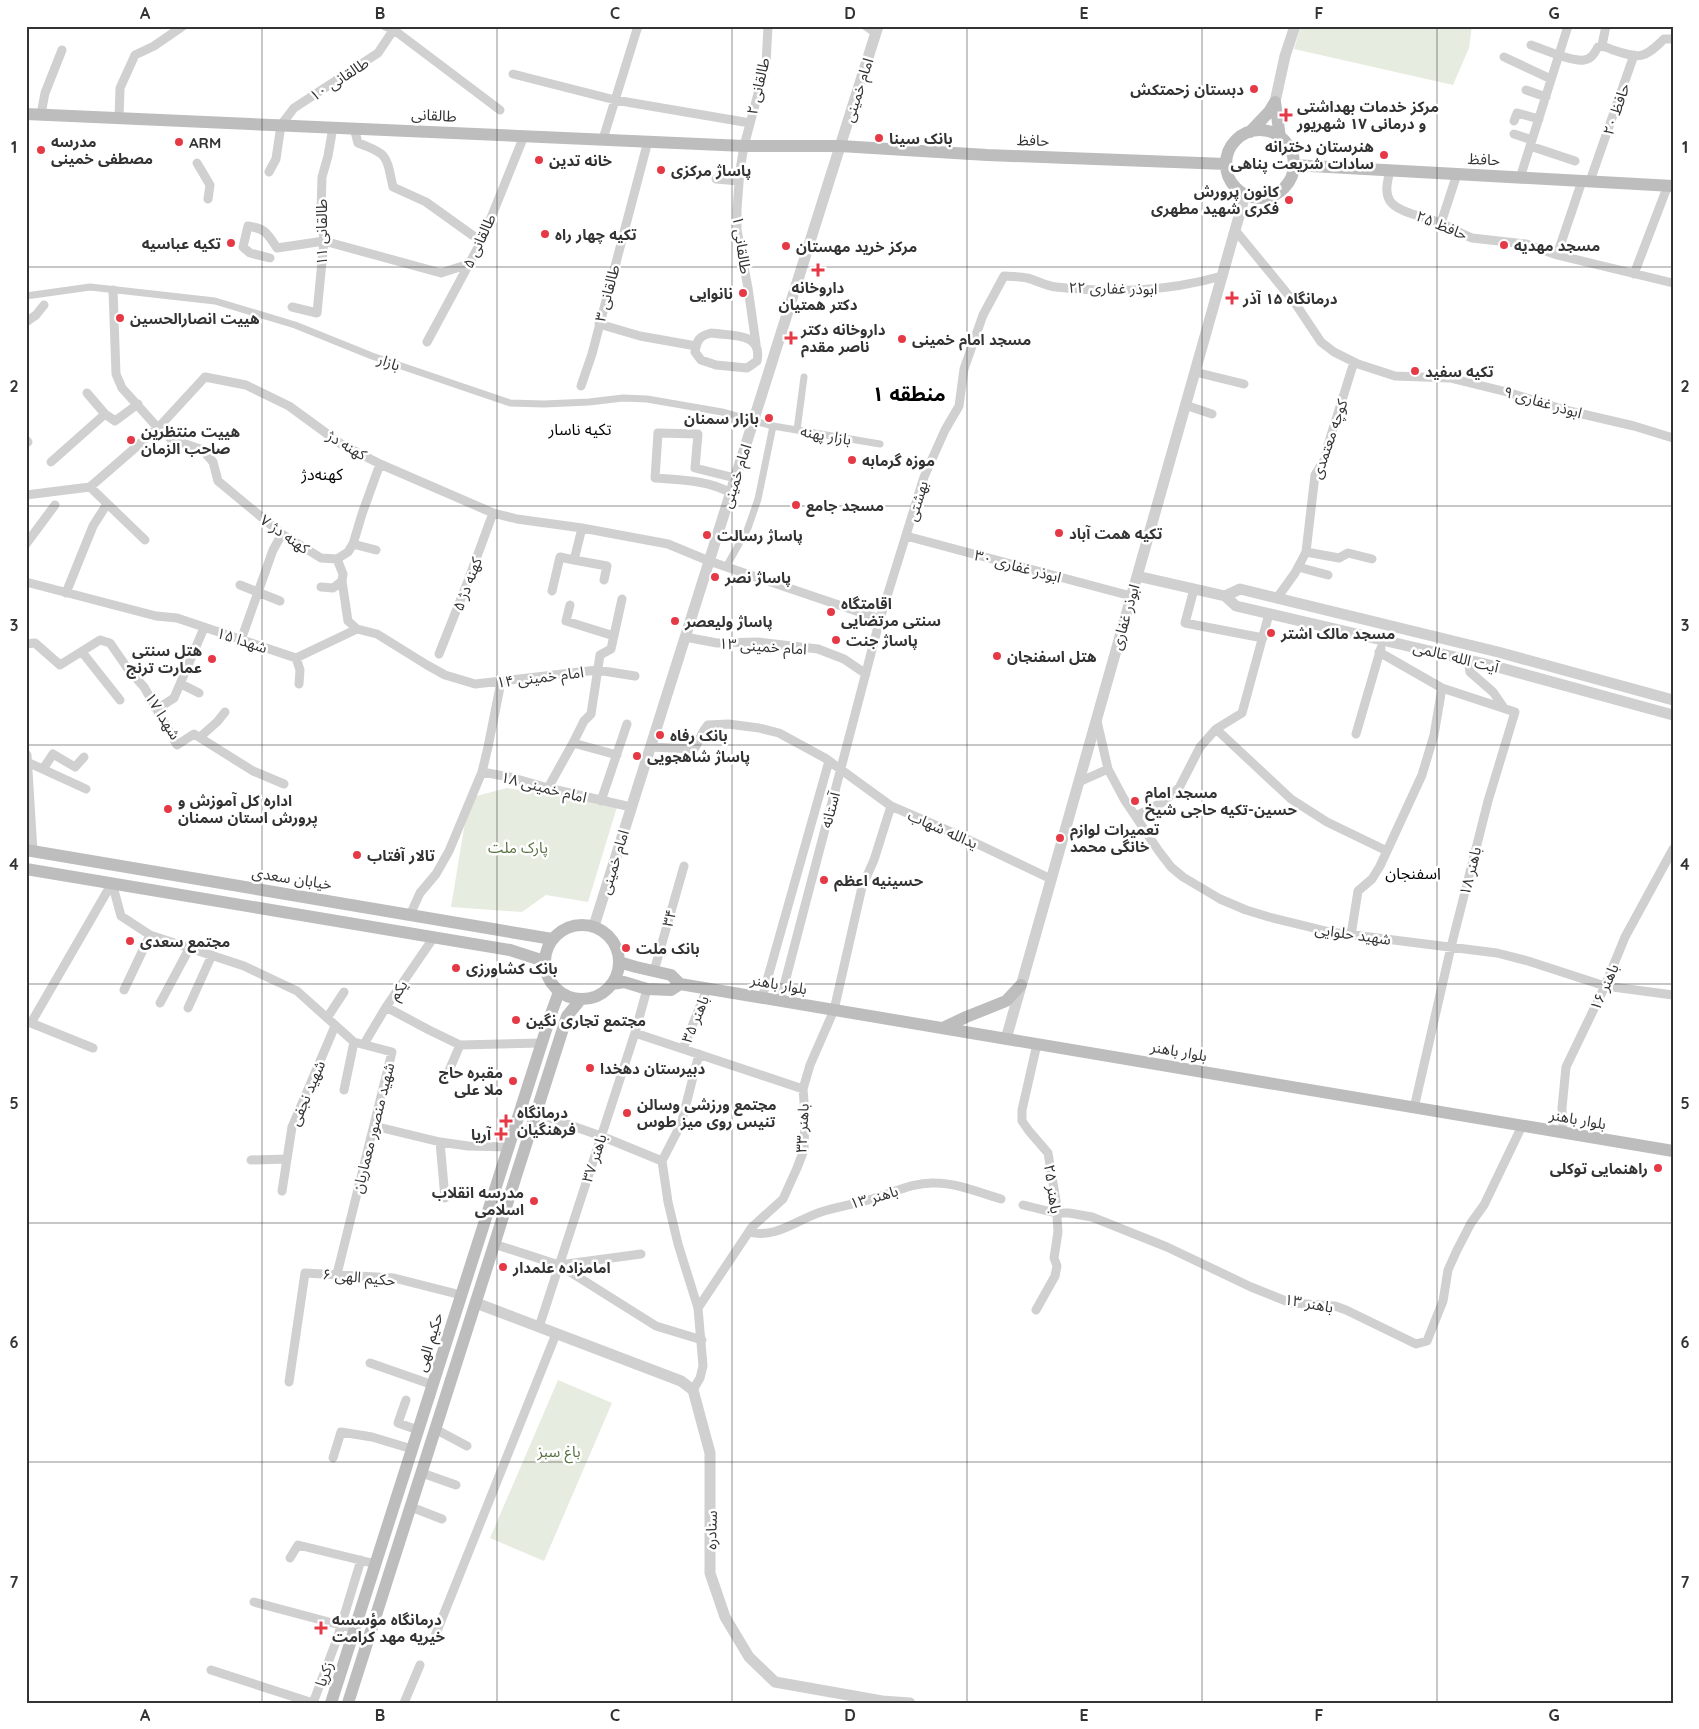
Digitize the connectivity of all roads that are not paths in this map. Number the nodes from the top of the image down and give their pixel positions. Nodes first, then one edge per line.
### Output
1 (183, 26) edge
2 (385, 26) edge
3 (638, 26) edge
4 (768, 26) edge
5 (866, 26) edge
6 (1294, 26) edge
7 (1568, 26) edge
8 (1606, 26) edge
9 (395, 28) edge
10 (877, 30) edge
11 (1673, 39) edge
12 (1531, 45) dead end
13 (1602, 46) junction
14 (62, 50) dead end
15 (1558, 55) junction
16 (1634, 56) junction
17 (1504, 57) dead end
18 (513, 74) dead end
19 (1551, 79) junction
20 (1526, 90) dead end
21 (1546, 97) junction
22 (615, 100) junction
23 (1275, 102) junction
24 (500, 110) dead end
25 (26, 114) edge
26 (41, 114) junction
27 (119, 118) junction
28 (1539, 119) junction
29 (1514, 121) dead end
30 (750, 122) junction
31 (281, 125) junction
32 (333, 127) junction
33 (354, 128) junction
34 (1250, 132) junction
35 (1514, 134) dead end
36 (524, 136) junction
37 (1280, 137) junction
38 (602, 139) junction
39 (648, 141) junction
40 (1531, 143) junction
41 (744, 146) junction
42 (840, 146) junction
43 (1575, 161) dead end
44 (197, 163) dead end
45 (1226, 164) junction
46 (1293, 165) junction
47 (1390, 170) junction
48 (269, 172) dead end
49 (1457, 174) junction
50 (1520, 178) junction
51 (716, 179) dead end
52 (739, 181) junction
53 (1586, 181) junction
54 (1670, 186) edge
55 (1245, 195) junction
56 (208, 199) dead end
57 (1441, 223) junction
58 (1235, 230) junction
59 (482, 240) junction
60 (324, 241) junction
61 (1557, 255) junction
62 (270, 258) dead end
63 (469, 264) junction
64 (1634, 274) junction
65 (1004, 276) joint
66 (1222, 276) junction
67 (1673, 283) edge
68 (113, 290) junction
69 (26, 296) edge
70 (44, 305) dead end
71 (292, 308) dead end
72 (26, 322) edge
73 (599, 324) junction
74 (427, 342) dead end
75 (756, 344) junction
76 (696, 346) junction
77 (1354, 362) junction
78 (1195, 372) junction
79 (804, 377) dead end
80 (1244, 384) dead end
81 (582, 386) dead end
82 (87, 393) dead end
83 (138, 404) junction
84 (1185, 405) junction
85 (105, 414) junction
86 (1212, 414) dead end
87 (753, 421) junction
88 (773, 426) junction
89 (158, 428) junction
90 (797, 430) junction
91 (1673, 438) edge
92 (880, 444) dead end
93 (52, 462) dead end
94 (380, 464) junction
95 (735, 478) junction
96 (90, 487) junction
97 (731, 492) junction
98 (26, 494) edge
99 (107, 504) junction
100 (55, 505) dead end
101 (493, 513) junction
102 (582, 528) junction
103 (282, 534) junction
104 (906, 536) junction
105 (145, 540) dead end
106 (26, 544) edge
107 (353, 544) junction
108 (376, 550) dead end
109 (1306, 552) junction
110 (337, 559) junction
111 (1372, 559) dead end
112 (574, 560) junction
113 (709, 561) junction
114 (726, 567) junction
115 (1298, 568) junction
116 (1328, 575) dead end
117 (1137, 576) junction
118 (604, 580) dead end
119 (342, 581) junction
120 (26, 582) edge
121 (240, 585) dead end
122 (321, 587) dead end
123 (1194, 589) junction
124 (552, 591) dead end
125 (258, 592) junction
126 (66, 593) junction
127 (1131, 596) junction
128 (1224, 596) junction
129 (1277, 598) junction
130 (622, 599) dead end
131 (280, 602) dead end
132 (570, 604) dead end
133 (1269, 614) junction
134 (880, 619) junction
135 (204, 628) junction
136 (358, 629) junction
137 (614, 636) junction
138 (685, 637) junction
139 (1263, 638) junction
140 (241, 640) junction
141 (1383, 640) junction
142 (26, 644) edge
143 (82, 652) junction
144 (1380, 652) junction
145 (1498, 652) junction
146 (439, 654) dead end
147 (296, 658) junction
148 (1468, 660) junction
149 (1494, 666) junction
150 (597, 670) junction
151 (866, 674) junction
152 (635, 676) dead end
153 (501, 682) junction
154 (180, 684) junction
155 (299, 684) dead end
156 (1442, 688) junction
157 (199, 693) dead end
158 (120, 700) dead end
159 (1673, 700) edge
160 (1504, 708) junction
161 (157, 709) junction
162 (225, 712) dead end
163 (1673, 715) edge
164 (1096, 719) junction
165 (627, 724) dead end
166 (1216, 729) junction
167 (1356, 734) dead end
168 (200, 737) junction
169 (573, 743) junction
170 (650, 747) junction
171 (26, 755) edge
172 (617, 755) junction
173 (84, 757) dead end
174 (829, 761) junction
175 (27, 762) edge
176 (43, 769) junction
177 (841, 770) junction
178 (1108, 770) junction
179 (482, 772) junction
180 (1079, 782) junction
181 (284, 784) dead end
182 (548, 788) junction
183 (86, 789) dead end
184 (601, 801) junction
185 (891, 806) junction
186 (631, 807) junction
187 (1136, 816) junction
188 (29, 836) edge
189 (1673, 849) edge
190 (29, 851) edge
191 (1387, 851) junction
192 (684, 866) dead end
193 (26, 869) edge
194 (1051, 879) junction
195 (112, 883) junction
196 (410, 915) junction
197 (462, 924) junction
198 (594, 926) junction
199 (150, 935) junction
200 (1351, 935) junction
201 (434, 937) junction
202 (552, 939) junction
203 (460, 941) junction
204 (1451, 947) junction
205 (190, 948) junction
206 (212, 955) junction
207 (544, 961) junction
208 (619, 962) junction
209 (654, 971) junction
210 (612, 984) junction
211 (680, 984) junction
212 (1021, 985) junction
213 (1605, 986) junction
214 (646, 989) junction
215 (707, 989) junction
216 (124, 990) dead end
217 (344, 992) dead end
218 (559, 992) junction
219 (1673, 995) edge
220 (762, 998) junction
221 (581, 999) junction
222 (780, 1001) junction
223 (160, 1004) dead end
224 (386, 1006) junction
225 (188, 1008) dead end
226 (834, 1010) junction
227 (552, 1011) junction
228 (567, 1016) junction
229 (327, 1018) junction
230 (29, 1022) edge
231 (336, 1026) junction
232 (944, 1028) junction
233 (635, 1033) junction
234 (1006, 1039) junction
235 (354, 1042) junction
236 (541, 1043) junction
237 (364, 1044) junction
238 (1037, 1044) junction
239 (460, 1045) junction
240 (92, 1048) dead end
241 (683, 1049) junction
242 (699, 1054) junction
243 (448, 1073) dead end
244 (803, 1089) junction
245 (344, 1090) dead end
246 (1414, 1108) junction
247 (536, 1113) junction
248 (374, 1126) junction
249 (1522, 1126) junction
250 (1563, 1132) junction
251 (601, 1136) junction
252 (440, 1142) junction
253 (508, 1147) junction
254 (1673, 1151) edge
255 (287, 1159) junction
256 (250, 1160) dead end
257 (662, 1161) junction
258 (282, 1191) dead end
259 (445, 1198) dead end
260 (1001, 1199) dead end
261 (1024, 1205) dead end
262 (1056, 1214) junction
263 (749, 1232) junction
264 (494, 1244) junction
265 (641, 1254) dead end
266 (559, 1265) junction
267 (337, 1274) junction
268 (460, 1296) junction
269 (476, 1303) junction
270 (698, 1308) junction
271 (1036, 1310) dead end
272 (539, 1327) junction
273 (556, 1334) junction
274 (702, 1340) junction
275 (370, 1363) dead end
276 (289, 1382) dead end
277 (433, 1385) junction
278 (693, 1390) junction
279 (406, 1400) dead end
280 (435, 1429) junction
281 (418, 1430) junction
282 (467, 1446) dead end
283 (412, 1449) junction
284 (333, 1458) dead end
285 (422, 1473) junction
286 (456, 1485) dead end
287 (411, 1507) junction
288 (442, 1519) dead end
289 (290, 1558) dead end
290 (361, 1560) junction
291 (376, 1564) junction
292 (254, 1602) dead end
293 (341, 1626) junction
294 (355, 1629) junction
295 (370, 1633) junction
296 (435, 1636) dead end
297 (420, 1665) dead end
298 (211, 1670) dead end
299 (313, 1703) edge
300 (331, 1703) edge
301 (348, 1703) edge
302 (404, 1703) edge
303 (910, 1703) edge

1 - 27 street
2 - 9 street
3 - 22 street
4 - 30 street, طالقانی ۲
5 - 10 street
6 - 23 street
7 - 15 street
8 - 13 street
9 - 24 street
9 - 31 street, طالقانی ۱۰
10 - 42 street, امام خمینی
11 - 16 street
12 - 15 street
13 - 15 street
13 - 16 street
14 - 26 street
15 - 19 street
16 - 53 street, حافظ ۲۰
17 - 19 street
18 - 22 street
19 - 21 street
20 - 21 street
21 - 28 street
22 - 30 street
22 - 38 street
23 - 34 main road
23 - 37 main road
25 - 26 main road, طالقانی
26 - 27 main road, طالقانی
27 - 31 main road, طالقانی
28 - 29 street
28 - 40 street
30 - 41 street, طالقانی ۲
31 - 32 main road, طالقانی
31 - 48 street
32 - 33 main road, طالقانی
32 - 60 street, طالقانی ۱۱
33 - 36 main road, طالقانی
33 - 59 street
34 - 37 main road
34 - 45 main road
35 - 40 street
36 - 38 main road, طالقانی
36 - 59 street, طالقانی ۵
37 - 46 main road
38 - 39 main road, طالقانی
39 - 41 main road, طالقانی
39 - 73 street, طالقانی ۳
40 - 43 street
40 - 50 street
41 - 42 main road, طالقانی
41 - 52 street, طالقانی ۱
42 - 45 main road, حافظ
42 - 87 street, امام خمینی
44 - 56 street
45 - 55 main road
46 - 47 main road, حافظ
46 - 55 main road
47 - 49 main road, حافظ
47 - 57 street, حافظ ۲۵
49 - 50 main road, حافظ
49 - 57 street
50 - 53 main road, حافظ
51 - 52 street
52 - 75 street, طالقانی ۱
53 - 54 main road, حافظ
53 - 61 street, حافظ ۲۰
54 - 64 street
55 - 58 street, ابوذر غفاری
57 - 61 street, حافظ ۲۵
58 - 66 street, ابوذر غفاری
58 - 77 street, ابوذر غفاری ۹
59 - 63 street, طالقانی ۵
60 - 62 street
60 - 63 street
60 - 71 street, طالقانی ۱۱
61 - 64 street, حافظ ۲۵
63 - 74 street, طالقانی ۵
64 - 67 street, حافظ ۲۵
65 - 66 street, ابوذر غفاری ۲۲
65 - 104 street, بهشتی
66 - 78 street, ابوذر غفاری
68 - 69 street, بازار
68 - 83 street
68 - 87 street, بازار
70 - 72 street
73 - 76 street
73 - 81 street, طالقانی ۳
75 - 76 street
75 - 76 street, طالقانی ۱
77 - 91 street, ابوذر غفاری ۹
77 - 109 street, کوچه معتمدی
78 - 80 street
78 - 84 street, ابوذر غفاری
79 - 90 street
82 - 85 street
83 - 85 street
83 - 89 street
84 - 86 street
84 - 117 street, ابوذر غفاری
85 - 93 street
87 - 88 street, بازار
87 - 95 street, امام خمینی
88 - 90 street, بازار پهنه
88 - 114 street
89 - 94 street, کهنه دژ
89 - 96 street, کهنه دژ
89 - 103 street, کهنه دژ ۷
90 - 92 street, بازار پهنه
94 - 101 street, کهنه دژ
94 - 107 street
95 - 97 street, امام خمینی
95 - 97 street
96 - 98 street
96 - 99 street
97 - 113 street, امام خمینی
99 - 105 street
99 - 126 street
100 - 106 street
101 - 102 street, کهنه دژ
101 - 146 street, کهنه دژ ۵
102 - 112 street
102 - 113 street, کهنه دژ
103 - 110 street, کهنه دژ ۷
103 - 125 street
104 - 127 street, ابوذر غفاری ۳۰
104 - 134 street, بهشتی
107 - 108 street
107 - 110 street
109 - 111 street
109 - 115 street, کوچه معتمدی
110 - 119 street
112 - 118 street
112 - 124 street
113 - 114 street, کهنه دژ
113 - 138 street, امام خمینی
114 - 134 street, کهنه دژ
115 - 116 street
115 - 129 street, کوچه معتمدی
117 - 123 street
117 - 127 street, ابوذر غفاری
119 - 122 street
119 - 136 street
120 - 126 street, شهدا ۱۵
121 - 125 street
123 - 128 street
123 - 139 street
125 - 131 street
125 - 140 street
126 - 135 street, شهدا ۱۵
127 - 164 street, ابوذر غفاری
128 - 129 street, آیت الله عالمی
128 - 133 street, آیت الله عالمی
129 - 145 street, آیت الله عالمی
130 - 137 street
132 - 137 street
133 - 139 street
133 - 141 street, آیت الله عالمی
134 - 151 street, آستانه
135 - 140 street, شهدا ۱۵
135 - 154 street
136 - 147 street
136 - 153 street, امام خمینی ۱۴
137 - 150 street
138 - 151 street, امام خمینی ۱۳
138 - 170 street, امام خمینی
139 - 166 street
140 - 147 street, شهدا ۱۵
141 - 144 street
141 - 148 street, آیت الله عالمی
142 - 143 street, شهدا ۱۷
143 - 158 street, شهدا ۱۷
143 - 161 street, شهدا ۱۷
144 - 156 street
144 - 167 street
145 - 149 street
145 - 159 street, آیت الله عالمی
147 - 155 street
148 - 149 street, آیت الله عالمی
148 - 160 street
149 - 163 street, آیت الله عالمی
150 - 152 street, امام خمینی ۱۴
150 - 153 street, امام خمینی ۱۴
150 - 169 street
151 - 177 street, آستانه
153 - 179 street, امام خمینی ۱۸
154 - 157 street
154 - 161 street
156 - 160 street
156 - 191 street
160 - 204 street, باهنر ۱۸
161 - 168 street, شهدا ۱۷
162 - 168 street
164 - 178 street, شهید حلوایی
164 - 180 street, ابوذر غفاری
165 - 172 street
166 - 187 street
166 - 191 street
168 - 181 street, شهدا ۱۷
169 - 172 street
169 - 182 street
170 - 174 street, یدالله شهاب
170 - 186 street, امام خمینی
171 - 175 street
172 - 184 street
173 - 176 street
174 - 177 street, یدالله شهاب
174 - 220 street, آستانه
175 - 176 street
175 - 188 street
176 - 183 street
177 - 185 street, یدالله شهاب
177 - 222 street, آستانه
178 - 180 street
178 - 187 street, شهید حلوایی
179 - 182 street, امام خمینی ۱۸
179 - 196 street
180 - 194 street, ابوذر غفاری
182 - 184 street, امام خمینی ۱۸
184 - 186 street, امام خمینی ۱۸
185 - 194 street, یدالله شهاب
185 - 226 street, باهنر ۳۳
186 - 198 street, امام خمینی
187 - 200 street, شهید حلوایی
188 - 190 street
189 - 213 street, باهنر ۱۶
190 - 196 main road, خیابان سعدی
191 - 200 street
192 - 209 street, ۳۴
193 - 195 main road
194 - 212 street, ابوذر غفاری
195 - 199 street
195 - 201 main road
195 - 230 street
196 - 197 main road, خیابان سعدی
197 - 202 main road, خیابان سعدی
197 - 203 main road
198 - 202 main road
198 - 208 main road
199 - 205 street
199 - 216 street
200 - 204 street, شهید حلوایی
201 - 203 main road
201 - 224 street, یکم
202 - 207 main road
203 - 207 main road
204 - 213 street, شهید حلوایی
204 - 246 street, باهنر ۱۸
205 - 206 street
205 - 223 street
206 - 225 street
206 - 229 street
207 - 218 main road
208 - 209 main road
208 - 210 main road
209 - 211 main road
210 - 214 main road
210 - 221 main road
211 - 214 main road
211 - 215 main road, بلوار باهنر
212 - 232 main road
212 - 234 street, ابوذر غفاری
213 - 219 street, شهید حلوایی
213 - 250 street, باهنر ۱۶
214 - 233 street, باهنر ۳۷
215 - 220 main road, بلوار باهنر
215 - 241 street, باهنر ۳۵
217 - 229 street
218 - 221 main road
218 - 227 main road, حکیم الهی
220 - 222 main road, بلوار باهنر
221 - 228 main road
222 - 226 main road, بلوار باهنر
224 - 237 street, یکم
224 - 239 street
226 - 232 main road, بلوار باهنر
226 - 244 street, باهنر ۳۳
227 - 228 main road
227 - 236 main road, حکیم الهی
228 - 247 main road
229 - 231 street
230 - 240 street
231 - 235 street
231 - 255 street, شهید نجفی
232 - 234 main road, بلوار باهنر
233 - 241 street
233 - 251 street, باهنر ۳۷
234 - 238 main road, بلوار باهنر
235 - 237 street, شهید منصور معماریان
235 - 245 street
236 - 239 street
236 - 253 main road, حکیم الهی
237 - 248 street, شهید منصور معماریان
238 - 246 main road, بلوار باهنر
238 - 262 street, باهنر ۲۵
239 - 243 street
241 - 242 street
242 - 244 street
242 - 257 street
244 - 263 street, باهنر ۳۳
246 - 249 main road, بلوار باهنر
247 - 251 street
247 - 264 main road
248 - 252 street
248 - 267 street, شهید منصور معماریان
249 - 250 main road, بلوار باهنر
249 - 262 street, باهنر ۱۳
250 - 254 main road, بلوار باهنر
251 - 257 street
251 - 266 street, باهنر ۳۷
252 - 253 street
252 - 259 street
253 - 268 main road, حکیم الهی
255 - 256 street
255 - 258 street, شهید نجفی
257 - 270 street
260 - 263 street, باهنر ۱۳
261 - 262 street, باهنر ۱۳
262 - 271 street, باهنر ۲۵
263 - 270 street, باهنر ۳۳
264 - 266 street
264 - 269 main road
265 - 266 street
266 - 272 street, باهنر ۳۷
266 - 274 street
267 - 268 street, حکیم الهی ۶
267 - 276 street, حکیم الهی ۶
268 - 269 main road
268 - 277 main road, حکیم الهی
269 - 272 street
269 - 280 main road
270 - 274 street
272 - 273 street
273 - 278 street
273 - 296 street
274 - 278 street
275 - 277 street
277 - 281 main road, حکیم الهی
278 - 303 street, سنادره
279 - 281 street
280 - 282 street
280 - 285 main road
281 - 283 main road, حکیم الهی
283 - 284 street
283 - 291 main road, حکیم الهی
285 - 286 street
285 - 287 main road
287 - 288 street
287 - 295 main road
289 - 290 street
290 - 291 street
290 - 293 street, زکریا
291 - 294 main road, حکیم الهی
292 - 293 street
293 - 294 street
293 - 299 street, زکریا
294 - 295 main road
294 - 300 main road, حکیم الهی
295 - 301 main road
297 - 302 street
298 - 299 street

